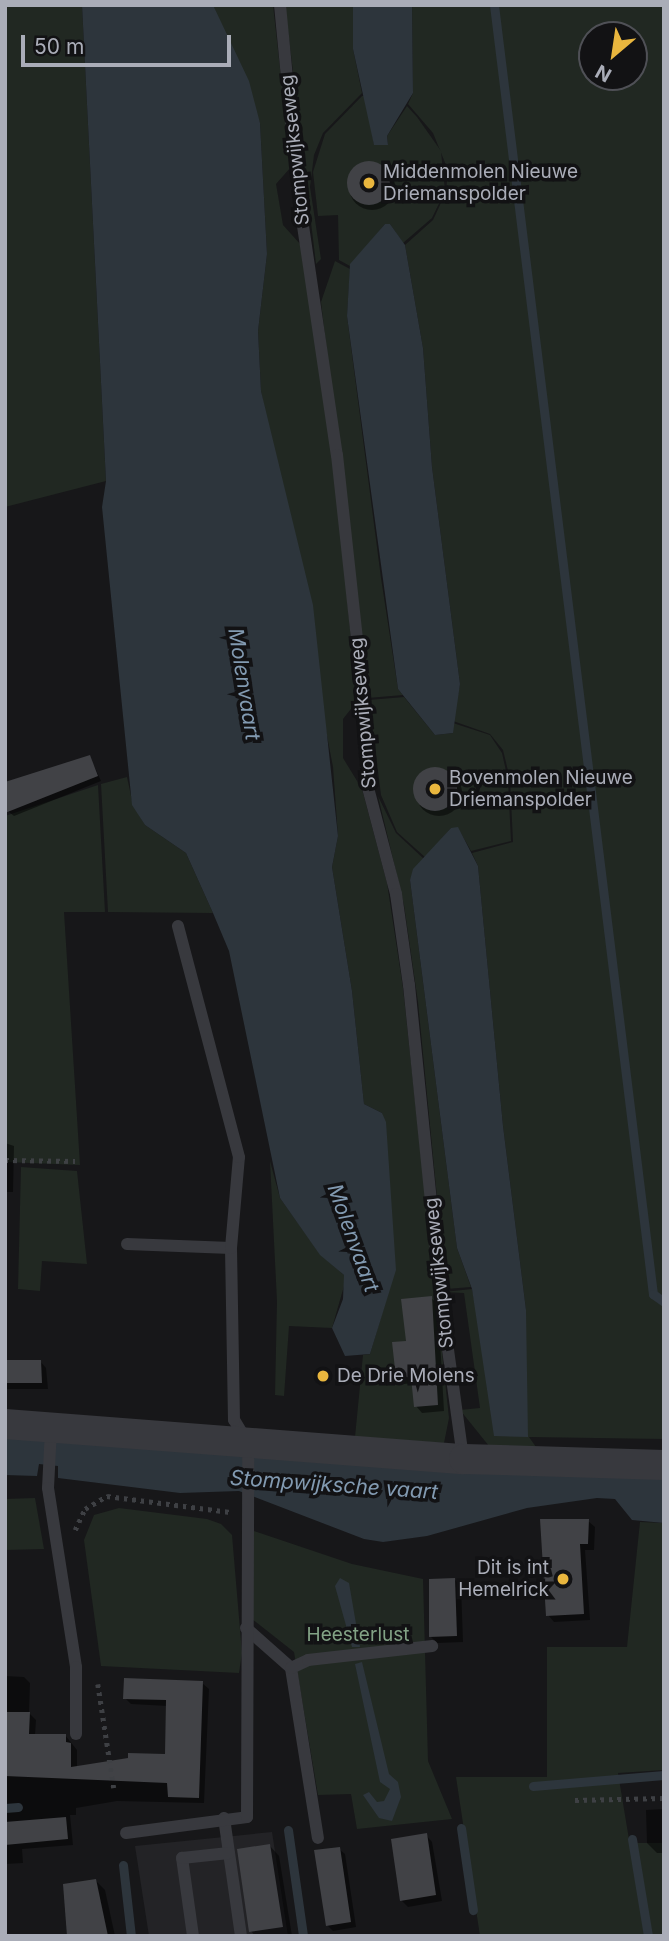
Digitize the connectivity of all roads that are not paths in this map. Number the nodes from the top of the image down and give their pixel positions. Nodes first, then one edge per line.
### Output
1 (280, 5) edge
2 (178, 926) dead end
3 (127, 1244) dead end
4 (231, 1248) junction
5 (5, 1424) edge
6 (51, 1431) junction
7 (248, 1449) junction
8 (464, 1460) junction
9 (664, 1465) edge
10 (246, 1628) junction
11 (432, 1646) dead end
12 (291, 1668) junction
13 (76, 1734) dead end
14 (224, 1818) junction
15 (126, 1833) dead end
16 (318, 1838) dead end
17 (229, 1853) junction
18 (193, 1936) edge
19 (240, 1936) edge

1 - 8 lane, Stompwijkseweg
2 - 4 lane
3 - 4 lane
4 - 7 lane
5 - 6 street
6 - 7 street
6 - 13 lane
7 - 8 street
7 - 10 lane
8 - 9 street
10 - 12 lane
10 - 14 lane
11 - 12 lane
12 - 16 lane
14 - 15 lane
14 - 17 lane
17 - 18 lane
17 - 19 lane

